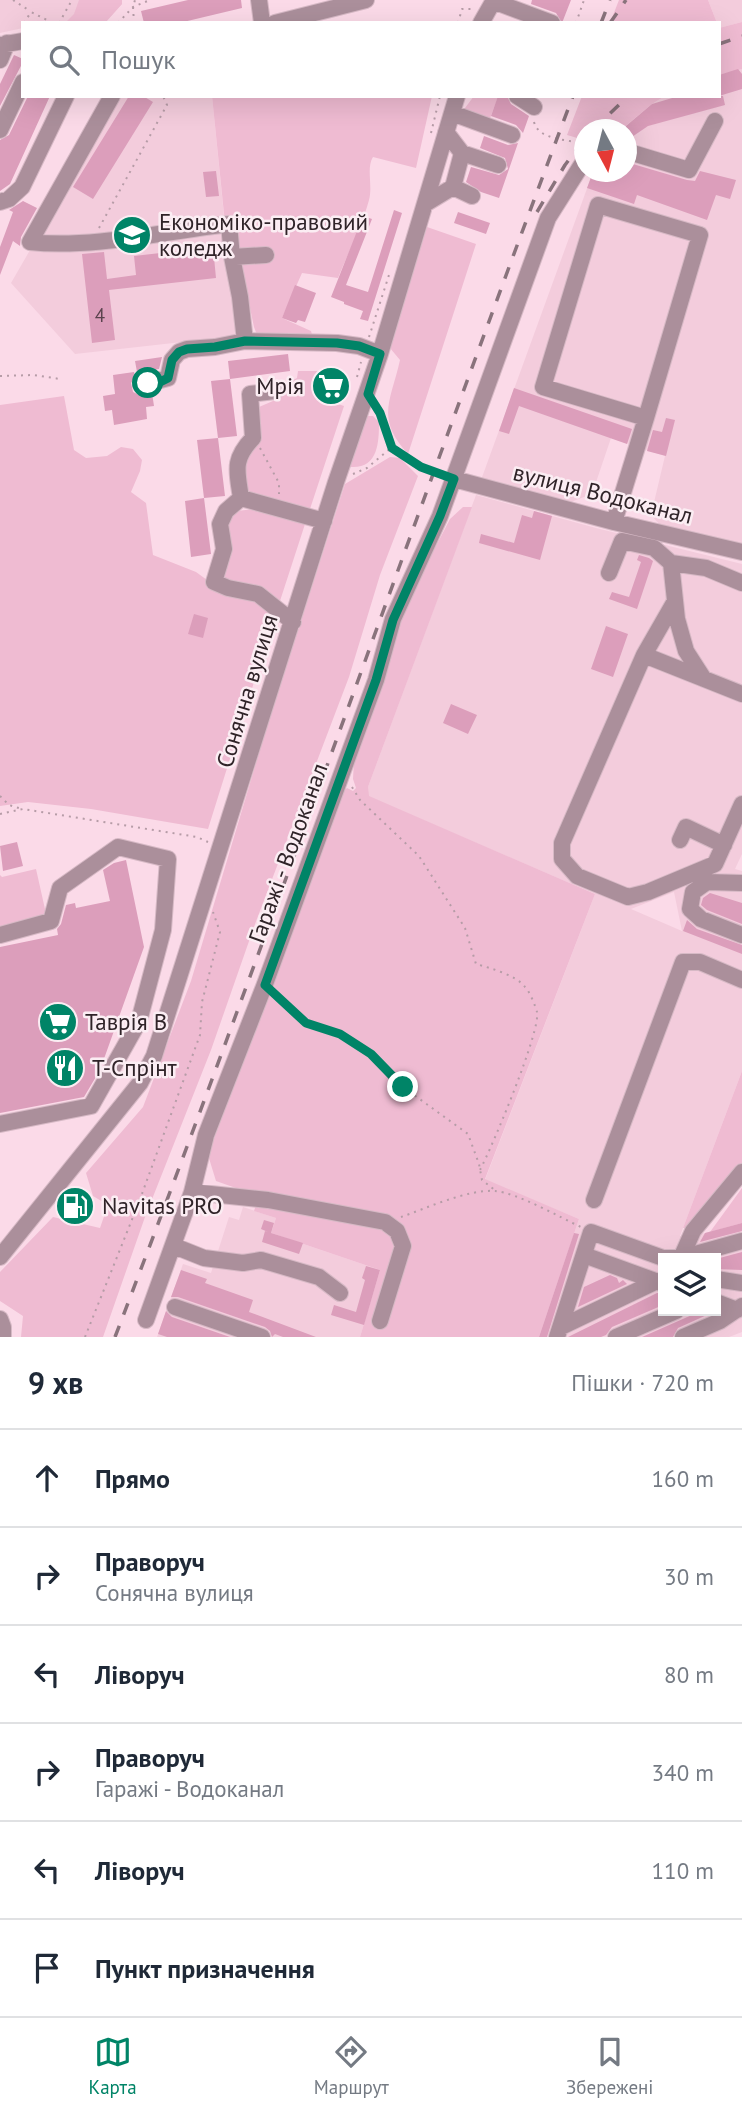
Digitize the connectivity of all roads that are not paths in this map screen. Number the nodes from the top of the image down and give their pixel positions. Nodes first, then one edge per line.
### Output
1 (259, 0) edge
2 (366, 0) edge
3 (494, 1) edge
4 (478, 16) edge
5 (262, 21) edge
6 (283, 21) edge
7 (547, 21) edge
8 (13, 39) edge
9 (0, 60) edge
10 (21, 86) edge
11 (65, 98) edge
12 (111, 98) edge
13 (456, 98) edge
14 (520, 98) edge
15 (534, 107) road end
16 (452, 113) junction
17 (715, 121) dead end
18 (0, 130) edge
19 (446, 132) junction
20 (512, 135) dead end
21 (462, 153) junction
22 (637, 154) edge
23 (498, 165) dead end
24 (574, 177) edge
25 (453, 187) junction
26 (472, 196) dead end
27 (0, 202) edge
28 (425, 204) junction
29 (267, 255) dead end
30 (232, 257) junction
31 (245, 341) junction
32 (373, 351) junction
33 (141, 385) dead end
34 (275, 391) dead end
35 (646, 418) junction
36 (454, 479) junction
37 (241, 498) junction
38 (324, 521) junction
39 (614, 522) junction
40 (742, 552) edge
41 (671, 563) junction
42 (609, 573) dead end
43 (742, 583) edge
44 (675, 601) junction
45 (293, 622) junction
46 (644, 655) junction
47 (704, 679) junction
48 (741, 691) edge
49 (742, 804) edge
50 (680, 840) dead end
51 (724, 845) junction
52 (742, 883) edge
53 (0, 935) edge
54 (742, 935) edge
55 (742, 980) edge
56 (0, 1124) edge
57 (742, 1172) edge
58 (192, 1192) junction
59 (594, 1200) dead end
60 (742, 1241) edge
61 (174, 1246) junction
62 (683, 1253) edge
63 (699, 1253) edge
64 (584, 1255) junction
65 (658, 1256) edge
66 (0, 1257) edge
67 (721, 1280) edge
68 (658, 1282) edge
69 (742, 1283) edge
70 (658, 1284) edge
71 (340, 1293) dead end
72 (721, 1304) edge
73 (175, 1307) dead end
74 (739, 1308) edge
75 (664, 1316) edge
76 (0, 1319) edge
77 (146, 1320) dead end
78 (380, 1321) dead end
79 (559, 1332) edge
80 (3, 1337) edge
81 (261, 1337) edge
82 (616, 1337) edge
83 (683, 1337) edge

1 - 5 street
2 - 6 street
3 - 4 street
3 - 7 street
8 - 9 street
10 - 18 street
11 - 27 street
12 - 30 street
13 - 16 street, Сонячна вулиця
14 - 15 street
16 - 19 street, Сонячна вулиця
16 - 20 street
17 - 22 street
19 - 21 street
19 - 28 street, Сонячна вулиця
21 - 23 street
21 - 25 street
24 - 36 street, Гаражі - Водоканал
25 - 26 street
25 - 28 street
28 - 32 street, Сонячна вулиця
29 - 30 street
30 - 31 street
31 - 32 street
31 - 33 street
32 - 38 street, Сонячна вулиця
34 - 37 street
35 - 35 street
35 - 39 street
36 - 39 street, вулиця Водоканал
36 - 58 street, Гаражі - Водоканал
37 - 38 street
37 - 45 street
38 - 45 street, Сонячна вулиця
39 - 40 street, вулиця Водоканал
41 - 42 street
41 - 43 street
41 - 44 street
44 - 46 street
44 - 47 street
45 - 66 street, Сонячна вулиця
46 - 47 street
46 - 51 street
47 - 48 street
49 - 51 street
50 - 51 street
52 - 54 street
53 - 56 street
55 - 59 street
57 - 62 street
58 - 61 street, Гаражі - Водоканал
58 - 78 street
60 - 63 street
61 - 71 street
61 - 77 street, Гаражі - Водоканал
64 - 65 street
64 - 68 street
64 - 79 street
67 - 69 street
70 - 79 street
72 - 74 street
73 - 81 street
74 - 83 street
75 - 82 street
76 - 80 street

